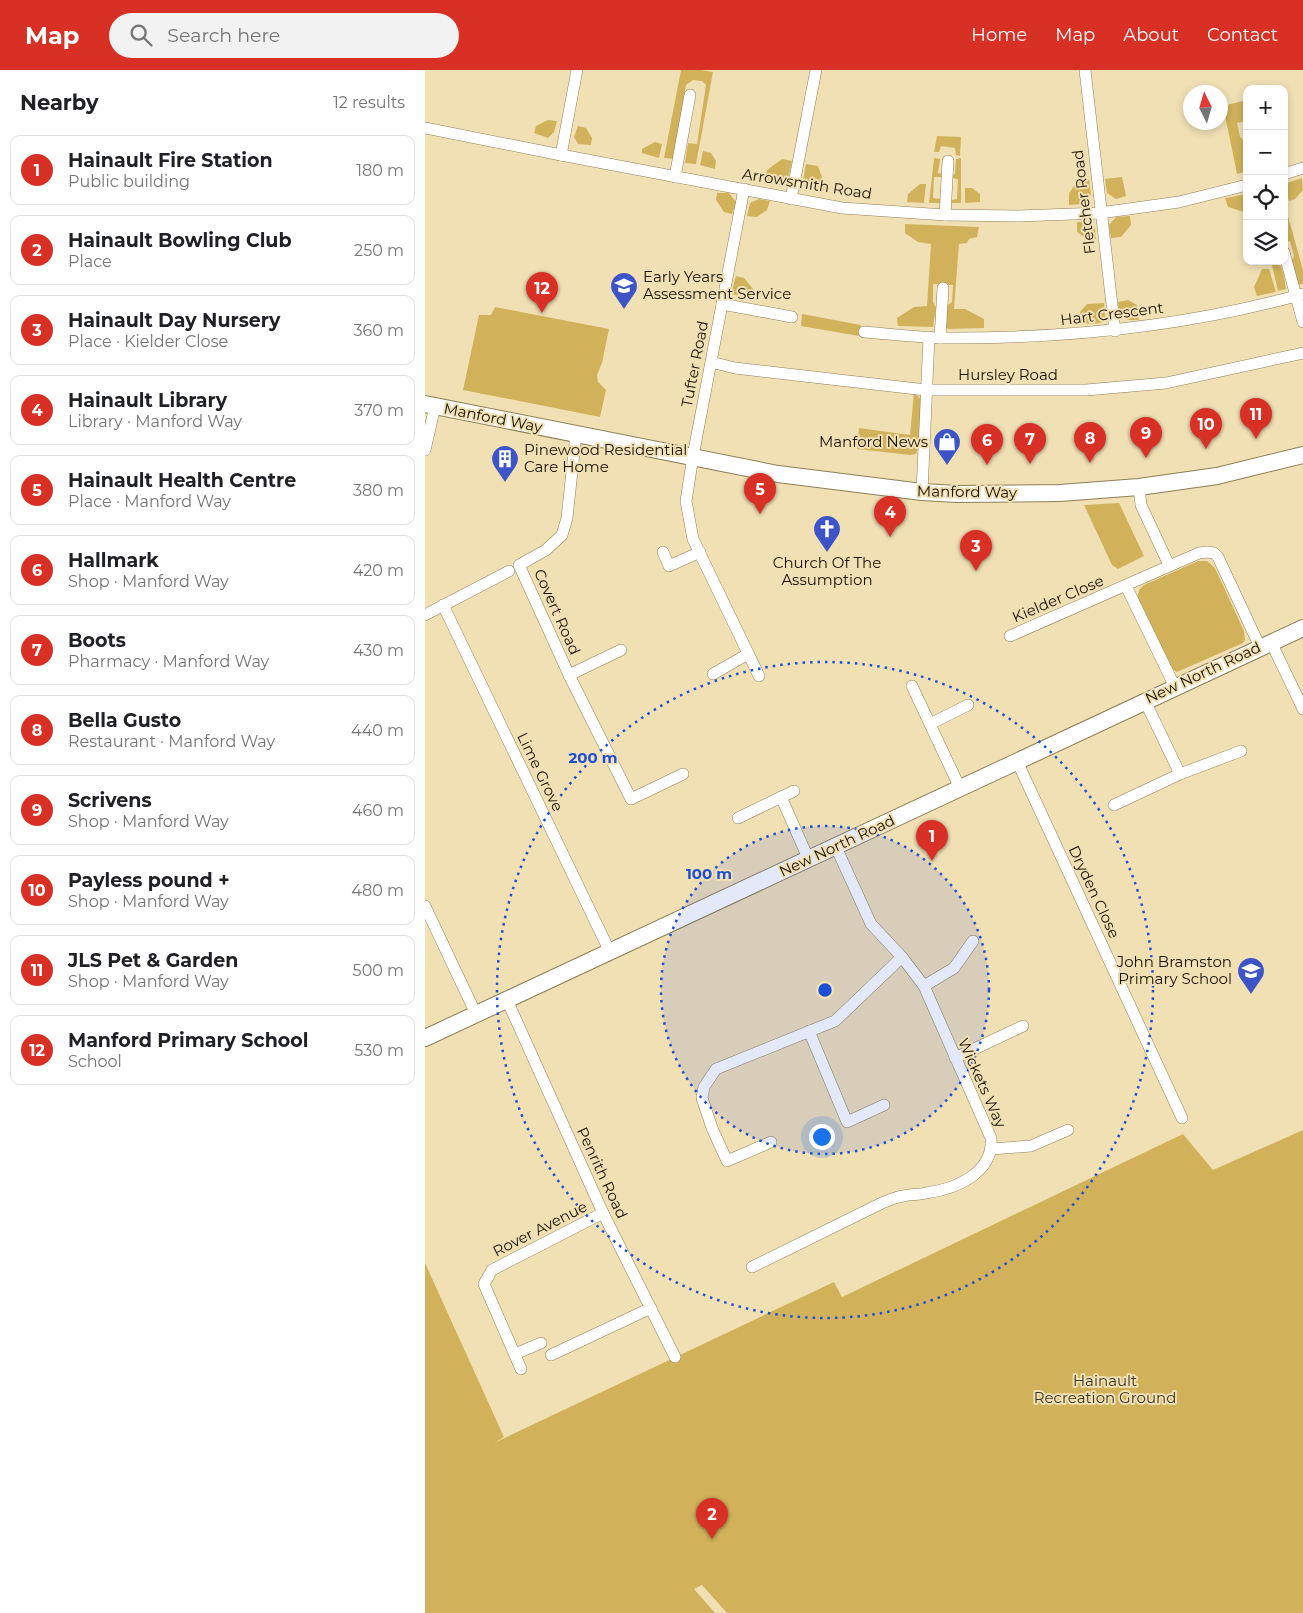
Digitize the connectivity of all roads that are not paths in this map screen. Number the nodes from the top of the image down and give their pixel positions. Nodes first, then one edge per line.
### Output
1 (577, 70) edge
2 (816, 70) edge
3 (1085, 70) edge
4 (690, 95) dead end
5 (425, 128) edge
6 (561, 155) junction
7 (948, 160) dead end
8 (1303, 168) edge
9 (1288, 173) edge
10 (675, 176) junction
11 (1243, 186) edge
12 (744, 189) junction
13 (791, 199) junction
14 (1100, 213) junction
15 (945, 215) junction
16 (1288, 263) edge
17 (943, 288) dead end
18 (1299, 295) edge
19 (722, 304) junction
20 (792, 317) dead end
21 (1303, 322) edge
22 (1115, 331) junction
23 (865, 332) dead end
24 (934, 337) junction
25 (1303, 353) edge
26 (711, 362) junction
27 (926, 390) junction
28 (430, 405) edge
29 (576, 434) junction
30 (425, 450) edge
31 (1303, 455) edge
32 (693, 456) junction
33 (1139, 487) junction
34 (922, 492) junction
35 (663, 552) dead end
36 (700, 552) junction
37 (1169, 565) junction
38 (509, 571) dead end
39 (1126, 586) junction
40 (443, 605) junction
41 (425, 615) edge
42 (1303, 628) edge
43 (1010, 636) dead end
44 (1265, 644) junction
45 (621, 650) dead end
46 (748, 654) junction
47 (713, 674) dead end
48 (569, 675) junction
49 (759, 676) dead end
50 (912, 686) dead end
51 (1175, 687) junction
52 (1145, 701) junction
53 (968, 705) dead end
54 (1303, 709) edge
55 (930, 724) junction
56 (1241, 751) dead end
57 (1017, 761) junction
58 (683, 774) dead end
59 (1180, 774) junction
60 (960, 788) junction
61 (794, 791) dead end
62 (781, 797) junction
63 (1114, 805) dead end
64 (738, 818) dead end
65 (836, 847) junction
66 (809, 860) junction
67 (425, 906) edge
68 (973, 941) dead end
69 (610, 952) junction
70 (902, 957) junction
71 (924, 986) junction
72 (507, 1000) junction
73 (476, 1014) junction
74 (1023, 1026) dead end
75 (809, 1031) junction
76 (425, 1038) edge
77 (955, 1058) junction
78 (884, 1105) dead end
79 (1182, 1118) dead end
80 (1068, 1130) dead end
81 (771, 1142) dead end
82 (991, 1149) junction
83 (603, 1213) junction
84 (752, 1267) dead end
85 (651, 1308) junction
86 (541, 1343) dead end
87 (515, 1354) junction
88 (551, 1355) dead end
89 (675, 1356) dead end
90 (521, 1369) dead end

1 - 6 street
2 - 13 street
3 - 14 street, Fletcher Road
4 - 10 street
5 - 6 street, Arrowsmith Road
6 - 10 street, Arrowsmith Road
7 - 15 street
8 - 9 street
10 - 12 street, Arrowsmith Road
11 - 14 street, Arrowsmith Road
12 - 13 street, Arrowsmith Road
12 - 19 street, Tufter Road
13 - 15 street, Arrowsmith Road
14 - 15 street, Arrowsmith Road
14 - 22 street, Fletcher Road
16 - 18 street
17 - 24 street
18 - 21 street
18 - 22 street, Hart Crescent
19 - 20 street
19 - 26 street, Tufter Road
22 - 24 street, Hart Crescent
23 - 24 street, Hart Crescent
24 - 27 street
25 - 27 street, Hursley Road
26 - 27 street, Hursley Road
26 - 32 street, Tufter Road
27 - 34 street
28 - 29 street, Manford Way
28 - 30 street
29 - 32 street, Manford Way
29 - 48 street, Covert Road
31 - 33 street, Manford Way
32 - 34 street, Manford Way
32 - 36 street, Tufter Road
33 - 34 street, Manford Way
33 - 37 street
35 - 36 street
36 - 46 street, Tufter Road
37 - 39 street
37 - 44 street
38 - 40 street
39 - 43 street, Kielder Close
39 - 51 street, Kielder Close
40 - 41 street
40 - 69 street, Lime Grove
42 - 44 street, New North Road
44 - 51 street, New North Road
44 - 54 street
45 - 48 street, Covert Road
46 - 47 street
46 - 49 street, Tufter Road
48 - 58 street, Covert Road
50 - 55 street
51 - 52 street, New North Road
52 - 57 street, New North Road
52 - 59 street
53 - 55 street
55 - 60 street
56 - 59 street
57 - 60 street, New North Road
57 - 79 street, Dryden Close
59 - 63 street
60 - 65 street, New North Road
61 - 62 street
62 - 64 street
62 - 66 street
65 - 66 street, New North Road
65 - 70 street, Wickets Way
66 - 69 street, New North Road
67 - 73 street
68 - 71 street
69 - 72 street, New North Road
70 - 71 street, Wickets Way
70 - 75 street
71 - 77 street, Wickets Way
72 - 73 street, New North Road
72 - 83 street, Penrith Road
73 - 76 street, New North Road
74 - 77 street
75 - 78 street
75 - 81 street
77 - 82 street, Wickets Way
80 - 82 street
82 - 84 street, Wickets Way
83 - 85 street, Penrith Road
83 - 87 street, Rover Avenue
85 - 88 street
85 - 89 street, Penrith Road
86 - 87 street
87 - 90 street, Rover Avenue

